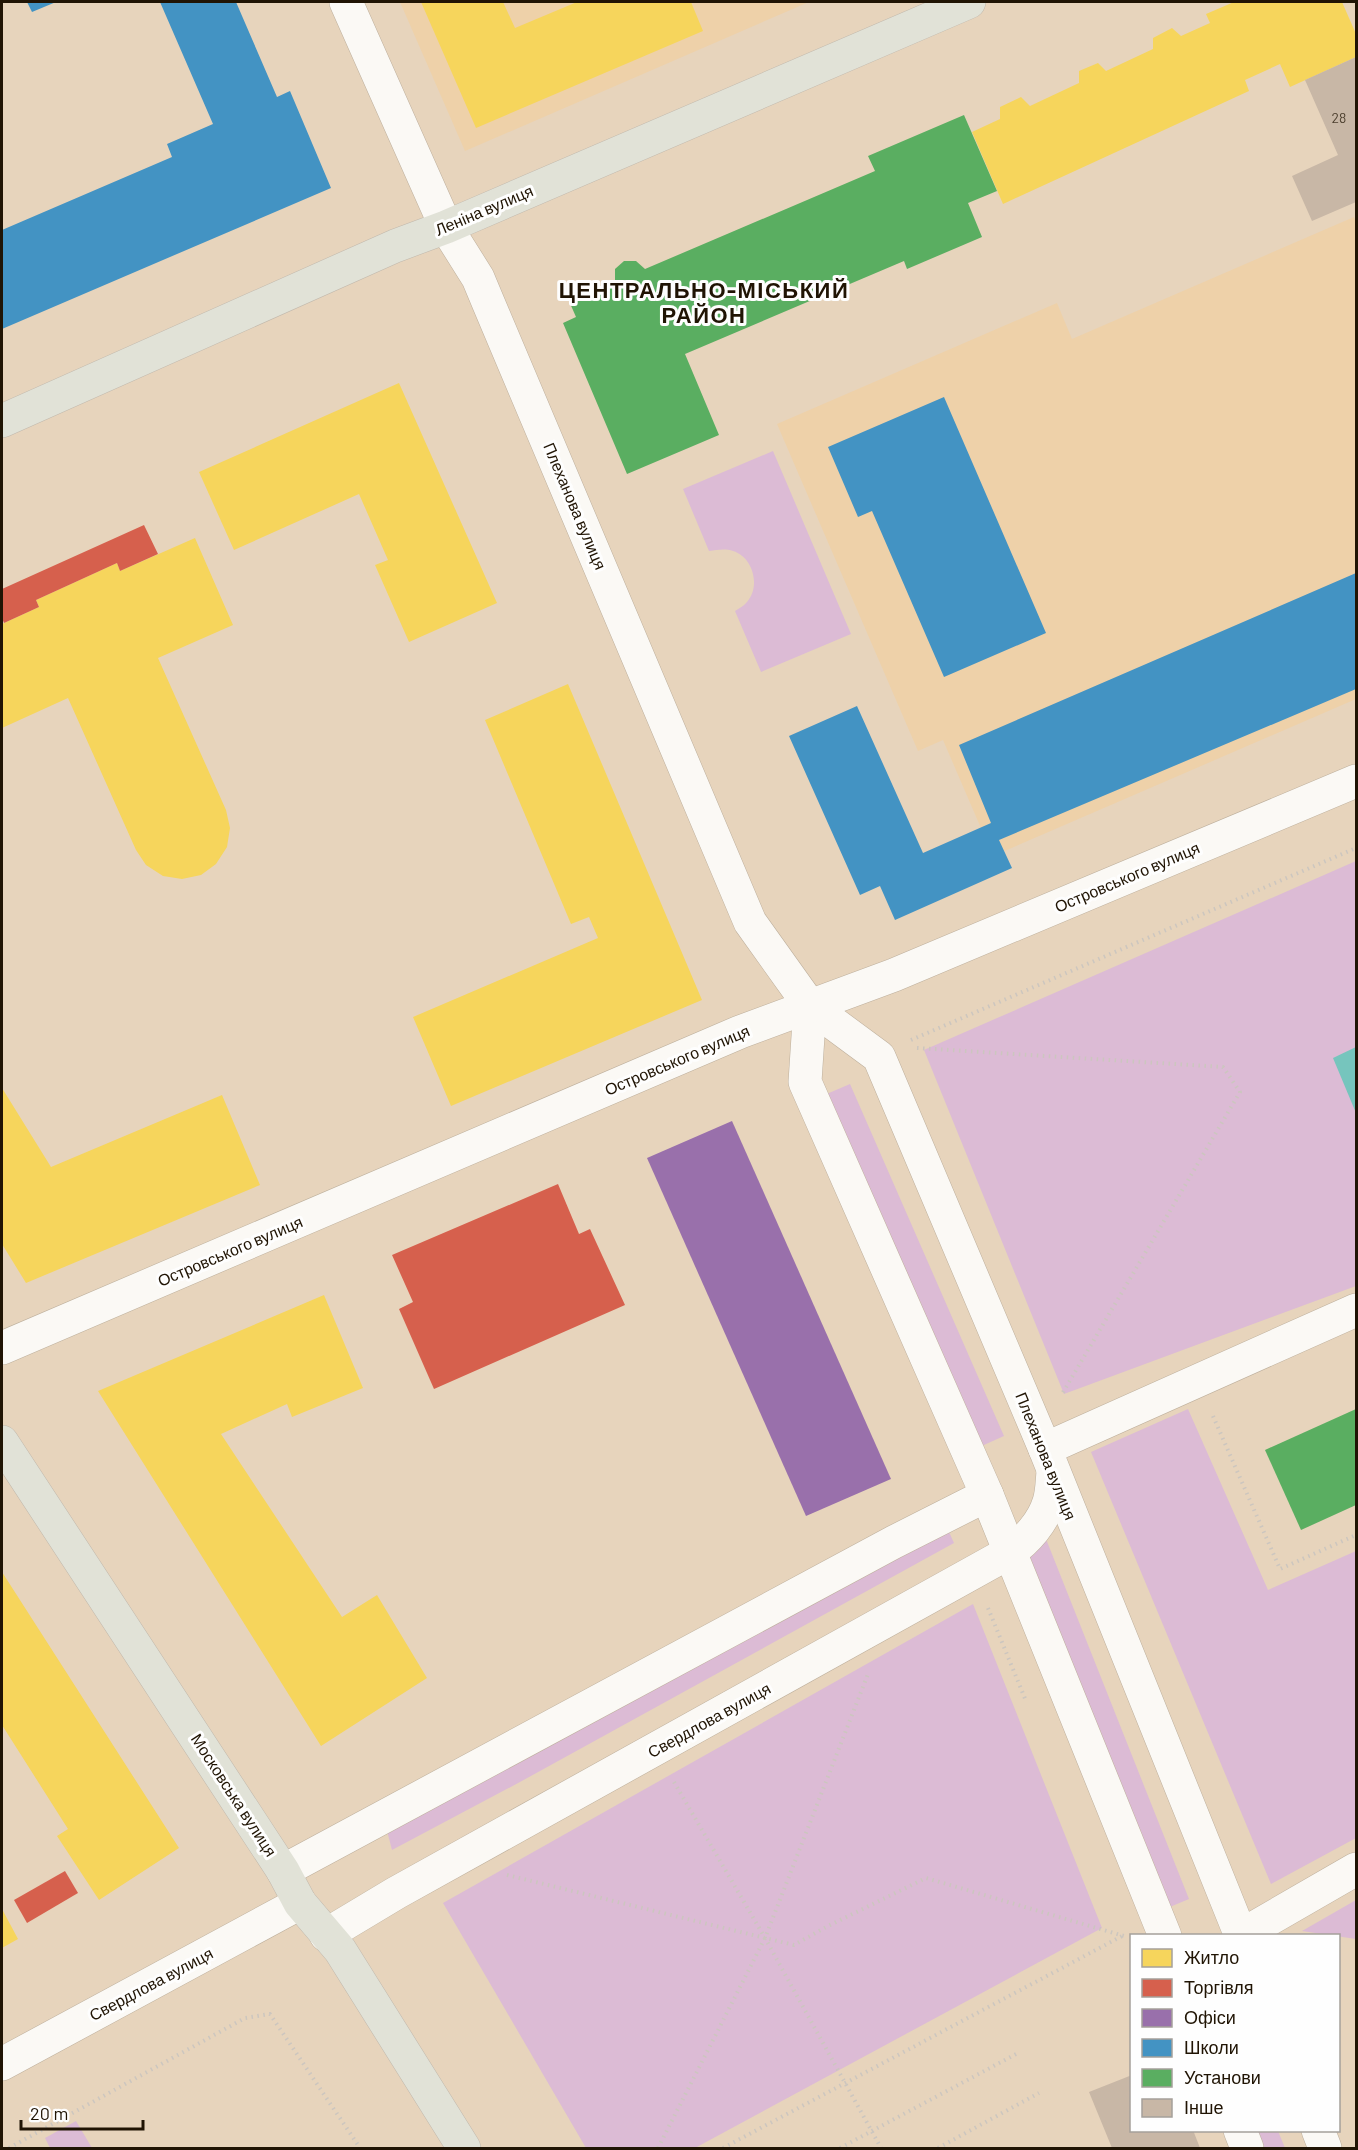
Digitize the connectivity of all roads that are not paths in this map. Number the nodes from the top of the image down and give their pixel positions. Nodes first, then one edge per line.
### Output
1 (346, 2) edge
2 (969, 2) edge
3 (446, 227) junction
4 (2, 421) edge
5 (1356, 781) edge
6 (810, 1006) junction
7 (1356, 1310) edge
8 (2, 1348) edge
9 (2, 1442) edge
10 (1049, 1461) junction
11 (987, 1495) junction
12 (1010, 1552) junction
13 (1356, 1869) edge
14 (283, 1871) junction
15 (300, 1903) junction
16 (1165, 1934) edge
17 (1241, 1934) edge
18 (1243, 1934) edge
19 (326, 1935) junction
20 (2, 2064) edge
21 (1241, 2132) edge
22 (1319, 2132) edge
23 (464, 2148) edge
24 (1247, 2148) edge
25 (1325, 2148) edge

1 - 3 street, Плеханова вулиця
2 - 3 main road, Леніна вулиця
3 - 4 main road, Леніна вулиця
3 - 6 street, Плеханова вулиця
5 - 6 street, Островського вулиця
6 - 8 street, Островського вулиця
6 - 10 street, Плеханова вулиця
6 - 11 street
7 - 10 street
9 - 14 main road, Московська вулиця
10 - 12 street, Свердлова вулиця
10 - 17 street, Плеханова вулиця
11 - 12 street
11 - 14 street
12 - 16 street
12 - 19 street, Свердлова вулиця
13 - 18 street
14 - 15 main road, Московська вулиця
15 - 19 main road, Московська вулиця
15 - 20 street, Свердлова вулиця
19 - 23 main road, Московська вулиця
21 - 24 street
22 - 25 street

